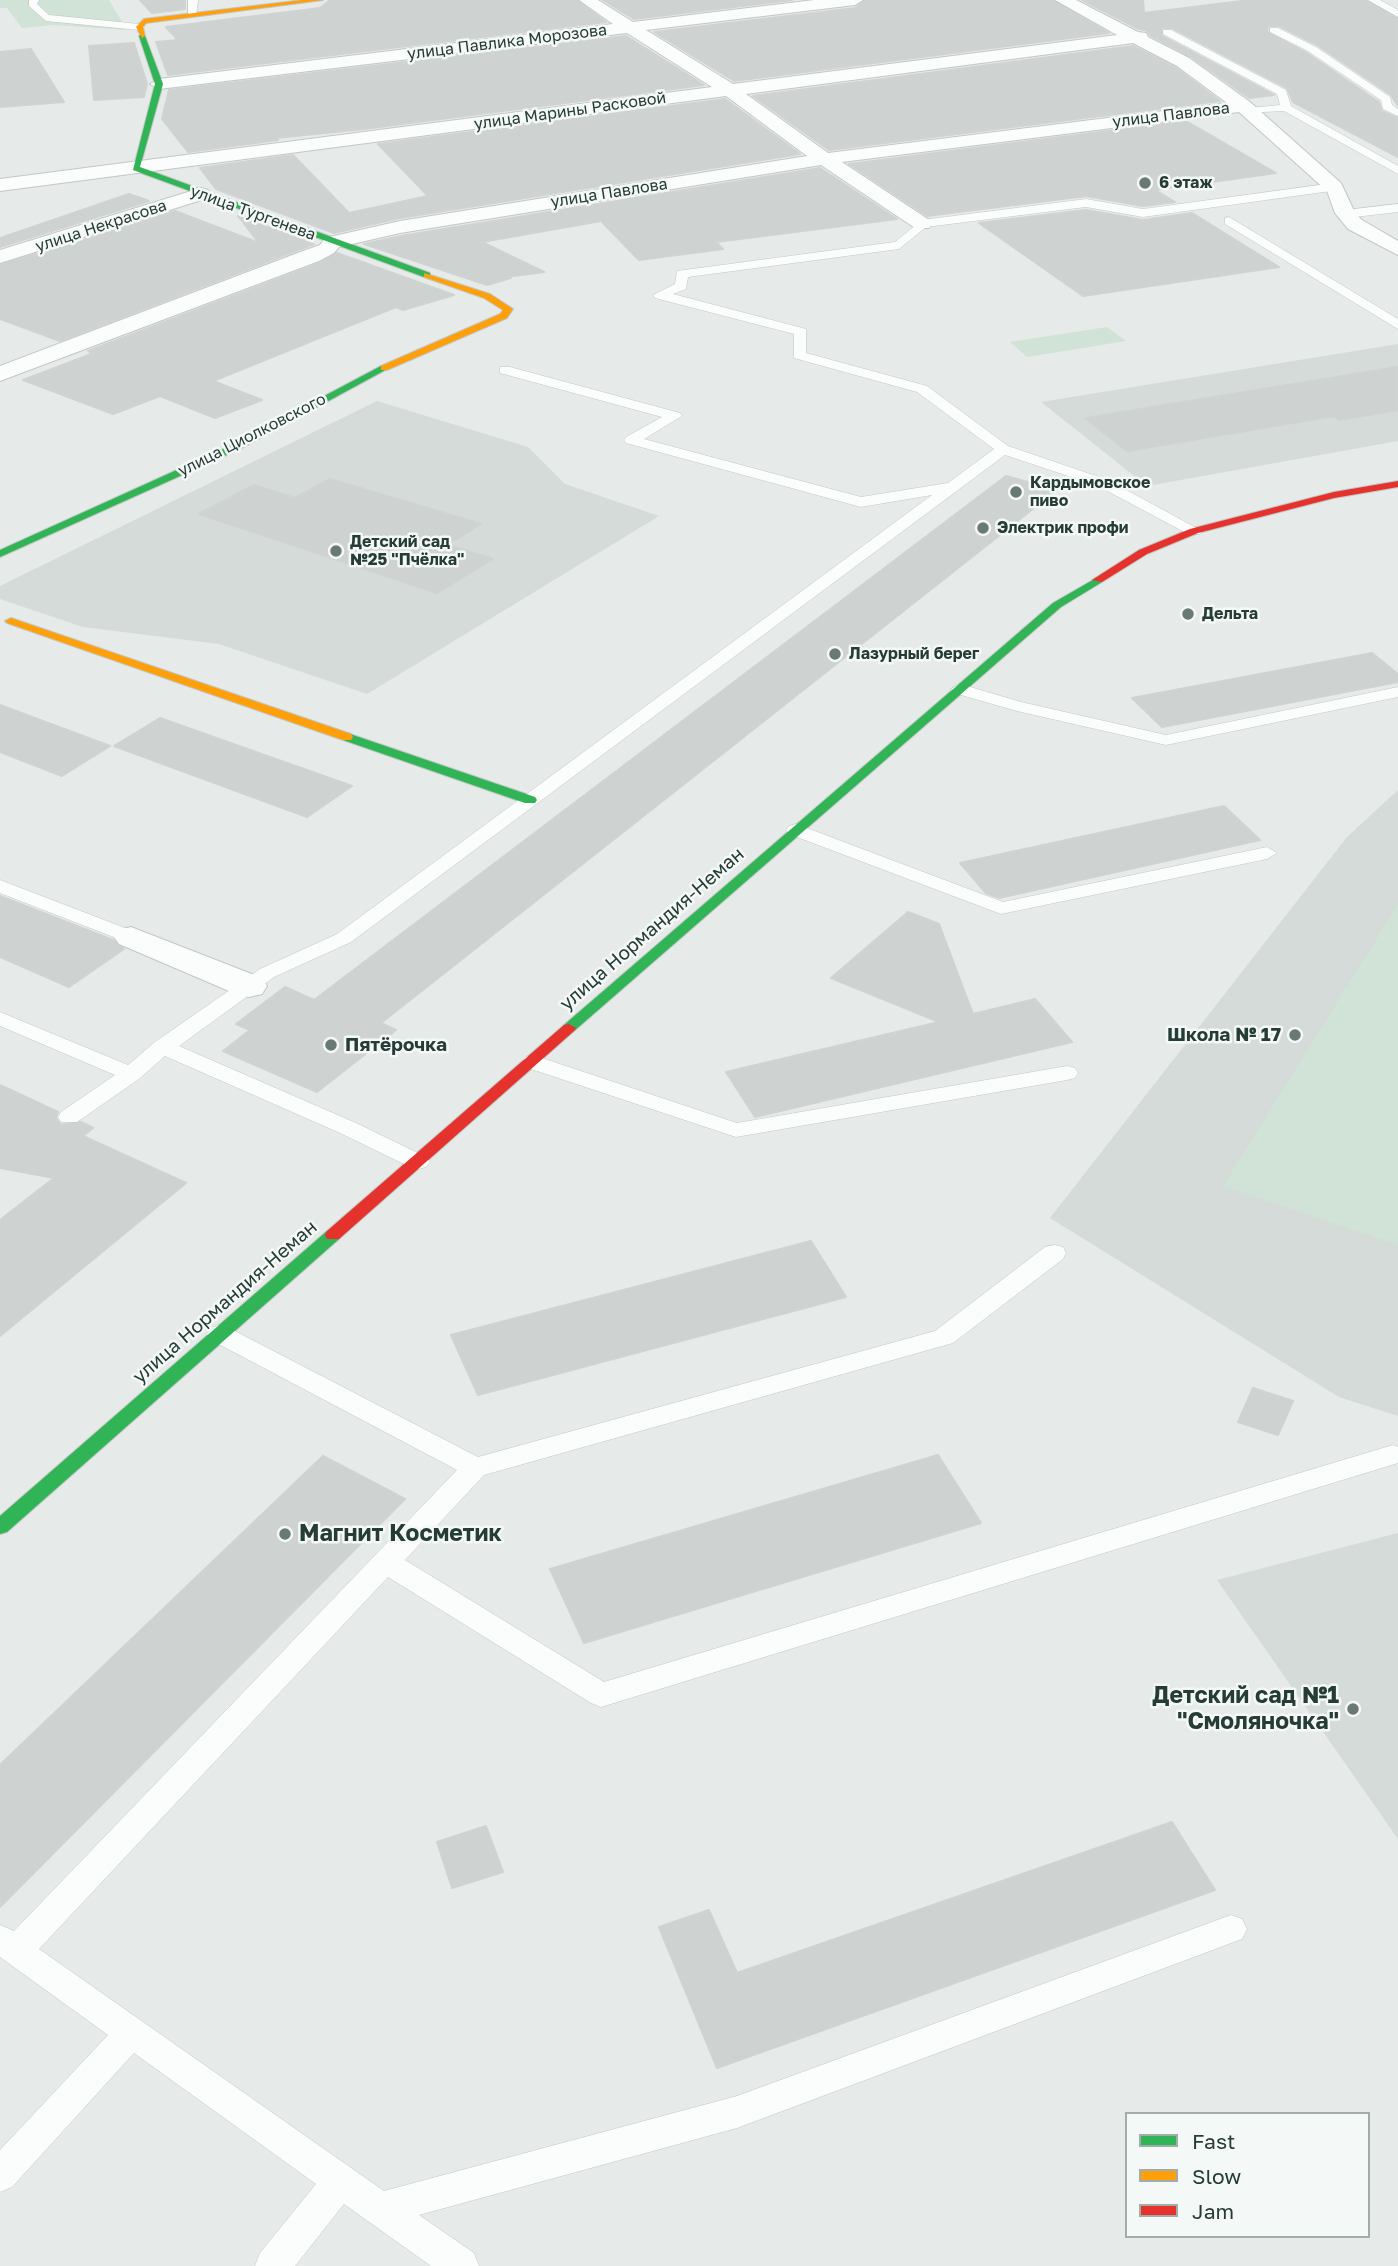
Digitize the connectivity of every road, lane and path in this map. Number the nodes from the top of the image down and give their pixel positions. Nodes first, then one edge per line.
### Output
1 (34, 0) edge
2 (320, 0) edge
3 (587, 0) edge
4 (855, 0) edge
5 (1063, 0) edge
6 (1373, 0) edge
7 (193, 7) edge
8 (1398, 14) edge
9 (141, 24) junction
10 (629, 27) junction
11 (1274, 30) dead end
12 (1167, 32) dead end
13 (1140, 37) junction
14 (159, 84) junction
15 (729, 90) junction
16 (1246, 108) junction
17 (1286, 108) junction
18 (1398, 113) edge
19 (824, 159) junction
20 (136, 168) junction
21 (1398, 171) edge
22 (0, 186) edge
23 (1334, 187) junction
24 (201, 194) junction
25 (1398, 208) edge
26 (1346, 214) junction
27 (1229, 221) dead end
28 (922, 224) junction
29 (332, 242) junction
30 (1398, 249) edge
31 (0, 257) edge
32 (504, 316) joint
33 (1398, 325) edge
34 (505, 370) dead end
35 (0, 374) edge
36 (1003, 449) junction
37 (1398, 484) edge
38 (953, 486) junction
39 (1194, 531) junction
40 (0, 554) edge
41 (10, 621) dead end
42 (960, 688) junction
43 (1398, 692) edge
44 (530, 800) junction
45 (796, 830) junction
46 (1266, 853) dead end
47 (0, 886) edge
48 (131, 937) joint
49 (249, 986) junction
50 (0, 1017) edge
51 (163, 1047) junction
52 (533, 1062) junction
53 (1067, 1073) dead end
54 (131, 1074) junction
55 (69, 1117) dead end
56 (418, 1162) junction
57 (1054, 1253) dead end
58 (220, 1334) junction
59 (1393, 1455) dead end
60 (475, 1468) junction
61 (0, 1527) edge
62 (386, 1563) junction
63 (1231, 1929) dead end
64 (8, 1945) edge
65 (132, 2032) junction
66 (0, 2175) edge
67 (340, 2181) junction
68 (379, 2209) junction
69 (273, 2266) edge
70 (461, 2266) edge

1 - 9 lane
2 - 7 street
3 - 10 street
4 - 10 street, улица Павлика Морозова
5 - 13 street
6 - 8 lane
7 - 9 street
9 - 14 street
10 - 14 street, улица Павлика Морозова
10 - 15 street
11 - 18 lane
12 - 17 lane
13 - 15 street, улица Марины Расковой
13 - 16 street
14 - 20 street
15 - 19 street
15 - 20 street, улица Марины Расковой
16 - 17 lane
16 - 19 street, улица Павлова
16 - 23 street
17 - 21 lane
19 - 28 street
19 - 29 street, улица Павлова
20 - 22 street, улица Марины Расковой
20 - 24 street, улица Тургенева
23 - 26 street
23 - 28 lane
24 - 29 street, улица Тургенева
24 - 31 street, улица Некрасова
25 - 26 lane
26 - 30 street
27 - 33 lane
28 - 36 lane
29 - 32 street, улица Тургенева
29 - 35 street, улица Павлова
32 - 40 street, улица Циолковского
34 - 38 lane
36 - 38 lane
36 - 39 lane
37 - 39 street, улица Нормандия-Неман
38 - 44 lane
39 - 42 street, улица Нормандия-Неман
41 - 44 street
42 - 43 lane
42 - 45 street, улица Нормандия-Неман
44 - 49 lane
45 - 46 lane
45 - 52 street, улица Нормандия-Неман
47 - 48 lane
48 - 49 street
49 - 51 lane
50 - 54 lane
51 - 54 lane
51 - 56 lane
52 - 53 lane
52 - 56 street, улица Нормандия-Неман
54 - 55 lane
56 - 58 street, улица Нормандия-Неман
57 - 60 lane
58 - 60 lane
58 - 61 street, улица Нормандия-Неман
59 - 62 lane
60 - 62 lane
62 - 64 lane
63 - 68 lane
64 - 65 lane
65 - 66 lane
65 - 67 lane
67 - 68 lane
67 - 69 lane
68 - 70 lane

